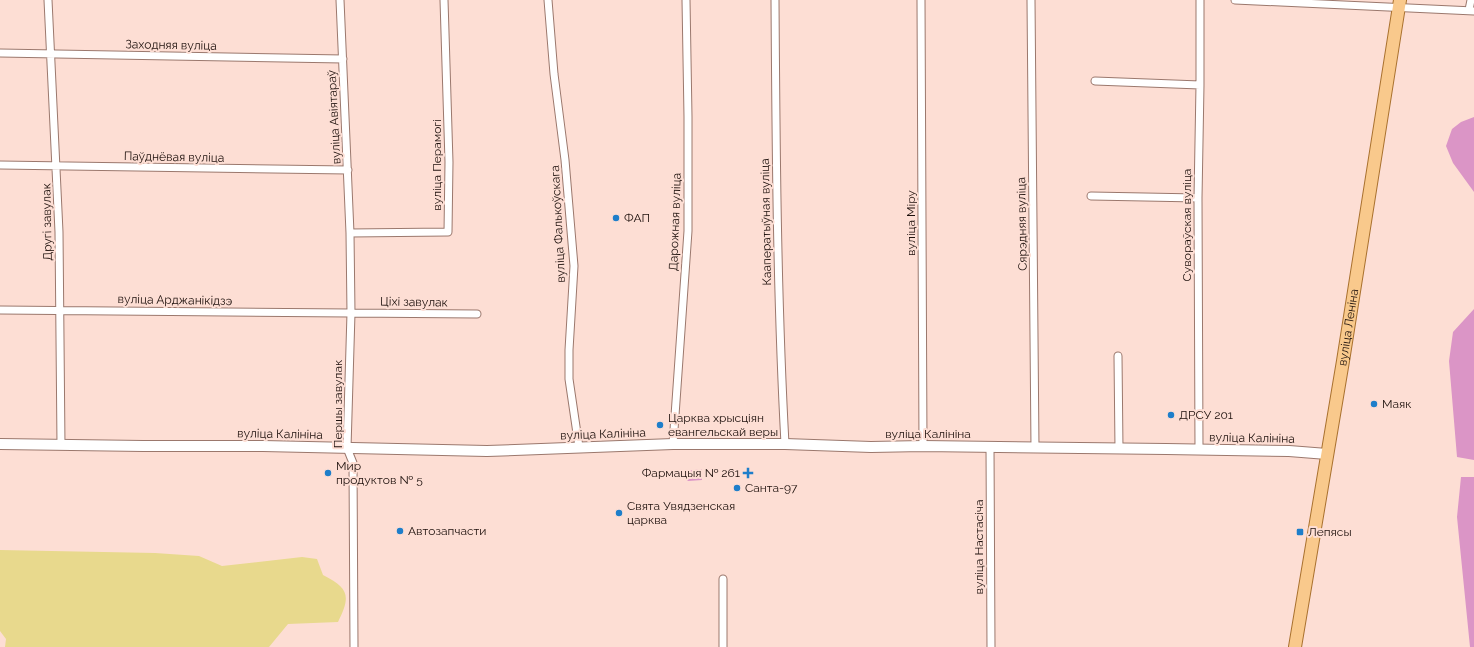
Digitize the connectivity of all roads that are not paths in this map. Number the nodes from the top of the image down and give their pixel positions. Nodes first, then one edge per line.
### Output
1 (48, 0) edge
2 (340, 0) edge
3 (444, 0) edge
4 (548, 0) edge
5 (686, 0) edge
6 (775, 0) edge
7 (921, 0) edge
8 (1031, 0) edge
9 (1200, 0) edge
10 (1235, 0) edge
11 (1471, 0) edge
12 (1372, 3) edge
13 (1400, 4) edge
14 (1472, 11) edge
15 (0, 53) edge
16 (52, 54) junction
17 (342, 59) junction
18 (1095, 81) dead end
19 (1200, 85) junction
20 (0, 165) edge
21 (57, 166) junction
22 (348, 170) junction
23 (1091, 196) dead end
24 (1198, 198) junction
25 (350, 233) junction
26 (0, 310) edge
27 (59, 310) junction
28 (351, 313) junction
29 (477, 314) dead end
30 (1118, 356) dead end
31 (1331, 430) junction
32 (0, 444) edge
33 (672, 444) junction
34 (785, 444) junction
35 (61, 445) junction
36 (923, 446) junction
37 (579, 447) junction
38 (990, 447) junction
39 (347, 448) junction
40 (1036, 448) junction
41 (1119, 449) junction
42 (1198, 450) junction
43 (1301, 452) junction
44 (1327, 454) junction
45 (1324, 474) junction
46 (723, 579) dead end
47 (354, 647) edge
48 (723, 647) edge
49 (991, 647) edge
50 (1295, 647) edge

1 - 16 street, Другі завулак
2 - 17 street, вуліца Авіятараў
3 - 25 street, вуліца Перамогі
4 - 37 street, вуліца Фалькоўскага
5 - 33 street, Дарожная вуліца
6 - 34 street, Кааператыўная вуліца
7 - 36 street, вуліца Міру
8 - 40 street, Сярэдняя вуліца
9 - 19 street, Сувораўская вуліца
10 - 12 street
11 - 14 street
12 - 13 street
13 - 14 street
13 - 31 main road, вуліца Леніна
15 - 16 street, Заходняя вуліца
16 - 17 street, Заходняя вуліца
16 - 21 street, Другі завулак
17 - 22 street, вуліца Авіятараў
18 - 19 street
19 - 24 street, Сувораўская вуліца
20 - 21 street, Паўднёвая вуліца
21 - 22 street, Паўднёвая вуліца
21 - 27 street, Другі завулак
22 - 25 street, вуліца Авіятараў
23 - 24 street
24 - 42 street, Сувораўская вуліца
25 - 28 street, Першы завулак
26 - 27 street, вуліца Арджанікідзэ
27 - 28 street, вуліца Арджанікідзэ
27 - 35 street, Другі завулак
28 - 29 street, Ціхі завулак
28 - 39 street, Першы завулак
30 - 41 street
31 - 43 street
31 - 44 main road, вуліца Леніна
32 - 35 street, вуліца Калініна
33 - 34 street, вуліца Калініна
33 - 37 street, вуліца Калініна
34 - 36 street, вуліца Калініна
35 - 39 street, вуліца Калініна
36 - 38 street, вуліца Калініна
37 - 39 street, вуліца Калініна
38 - 40 street, вуліца Калініна
38 - 49 street, вуліца Настасіча
39 - 47 street, Першы завулак
40 - 41 street, вуліца Калініна
41 - 42 street, вуліца Калініна
42 - 43 street, вуліца Калініна
43 - 44 street, вуліца Калініна
43 - 45 street
44 - 45 main road, вуліца Леніна
45 - 50 main road, вуліца Леніна
46 - 48 street

